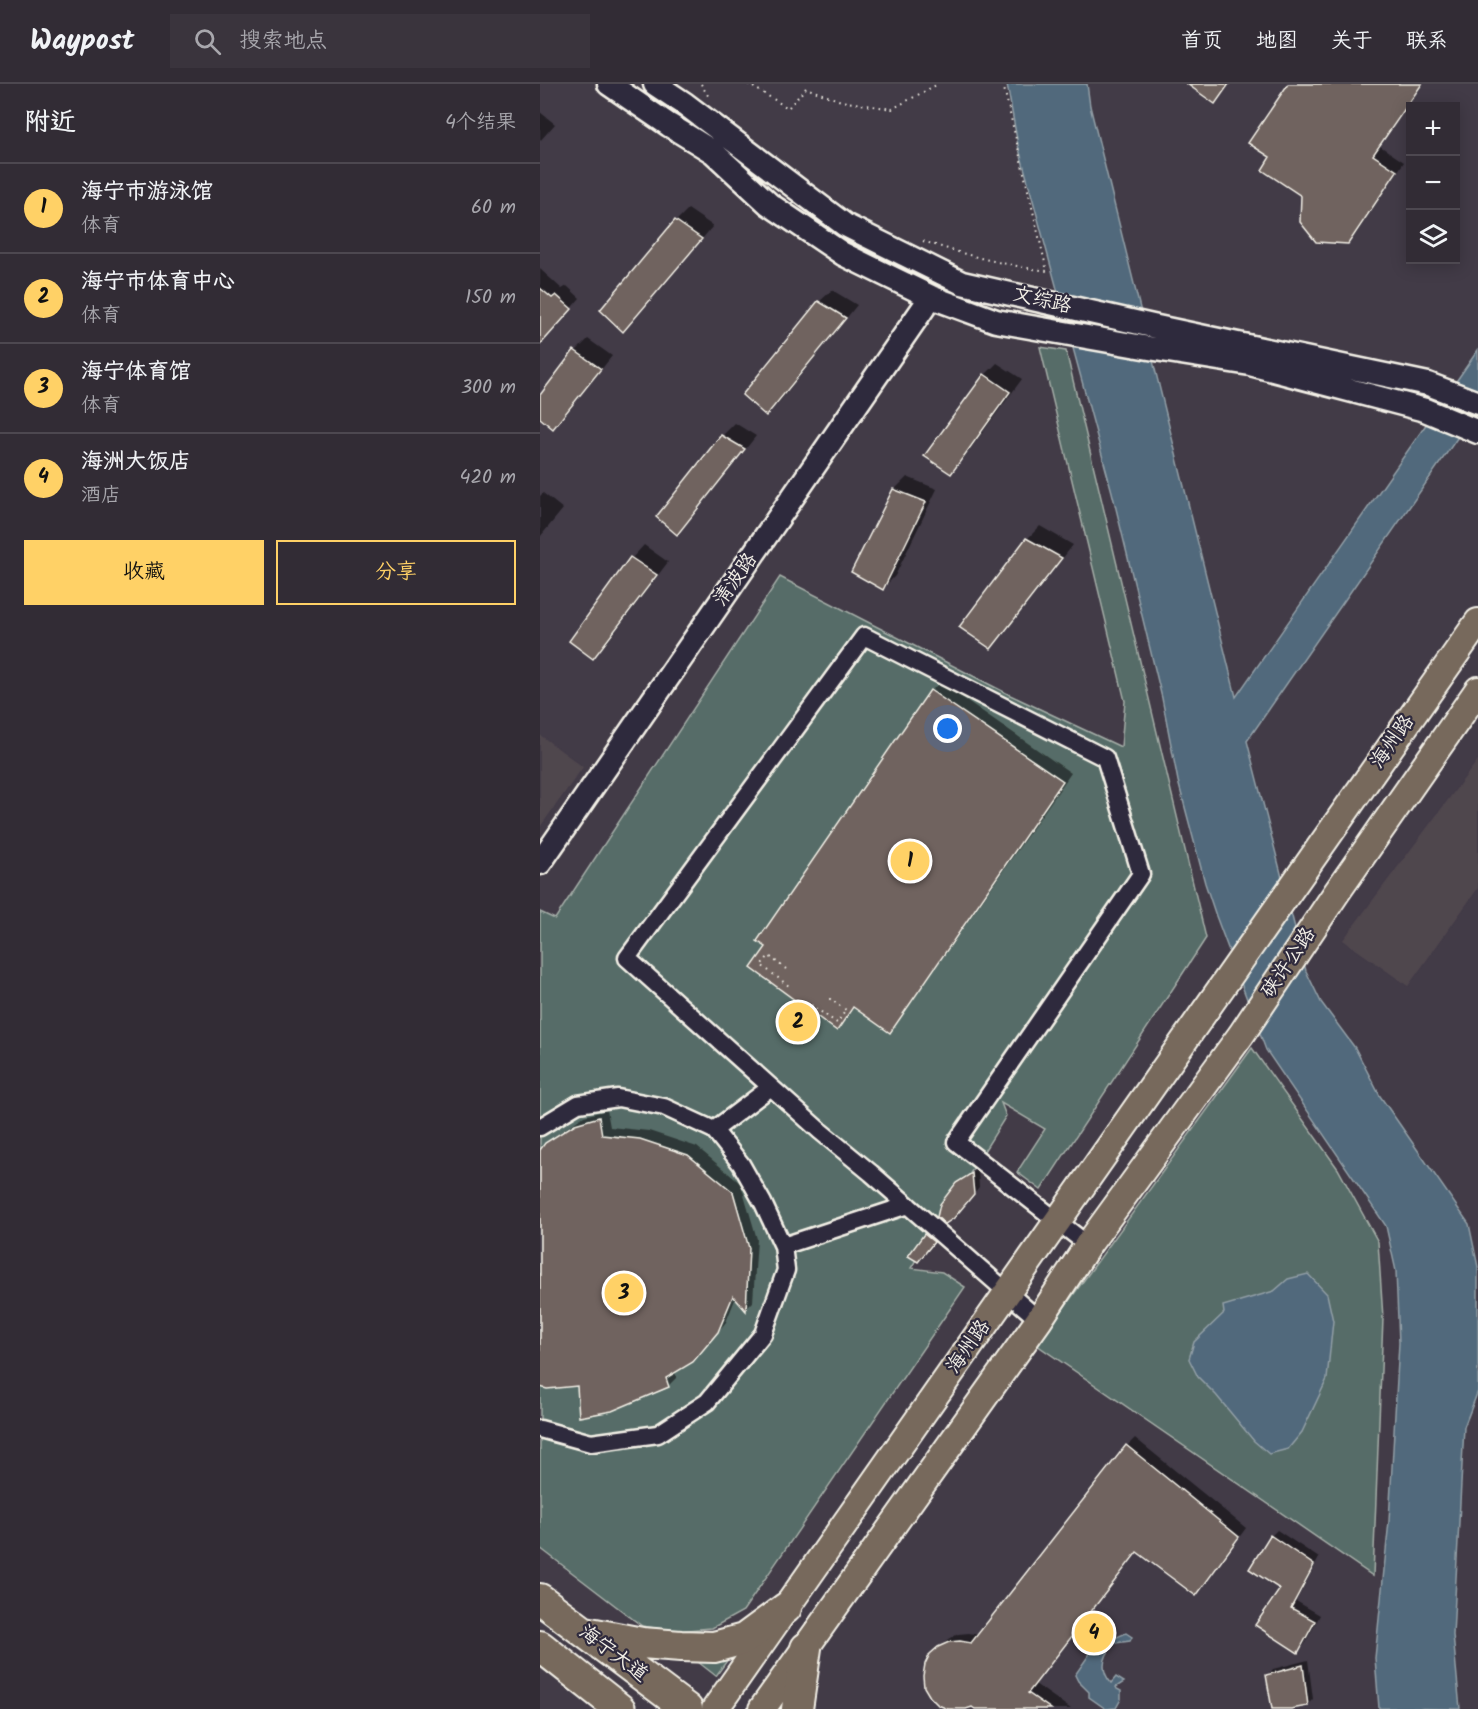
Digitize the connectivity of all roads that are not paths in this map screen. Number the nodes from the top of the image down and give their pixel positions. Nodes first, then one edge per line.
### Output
1 (609, 84) edge
2 (655, 84) edge
3 (931, 297) junction
4 (1478, 403) edge
5 (1473, 430) edge
6 (1478, 622) edge
7 (1478, 690) edge
8 (540, 863) edge
9 (1309, 863) joint
10 (1337, 892) joint
11 (1222, 985) joint
12 (1241, 1035) joint
13 (771, 1087) junction
14 (540, 1127) edge
15 (714, 1130) junction
16 (908, 1205) junction
17 (1057, 1221) junction
18 (1088, 1245) junction
19 (783, 1246) junction
20 (1007, 1293) junction
21 (1039, 1320) junction
22 (540, 1429) edge
23 (540, 1599) edge
24 (786, 1608) junction
25 (585, 1632) junction
26 (806, 1648) junction
27 (551, 1654) edge
28 (588, 1709) edge
29 (620, 1709) edge
30 (687, 1709) edge
31 (715, 1709) edge
32 (762, 1709) edge
33 (797, 1709) edge

1 - 3 main road
2 - 4 main road, 文综路
3 - 5 main road
3 - 8 main road, 清波路
6 - 9 main road, 海州路
7 - 10 main road, 海州路
9 - 11 main road, 硖许公路
10 - 12 main road, 硖许公路
11 - 17 main road, 海州路
12 - 18 main road, 海州路
13 - 15 street
13 - 16 street
13 - 17 street
14 - 15 street
15 - 19 street
16 - 19 street
16 - 20 street
17 - 18 street
17 - 20 main road, 海州路
18 - 21 main road, 海州路
19 - 22 street
20 - 21 street
20 - 24 main road, 海州路
21 - 26 main road, 海州路
23 - 25 highway, 海宁大道
24 - 25 highway
24 - 31 main road, 海州路
25 - 30 highway, 海宁大道
26 - 32 main road, 海州路
26 - 33 highway
27 - 28 highway
27 - 29 highway, 海宁大道

